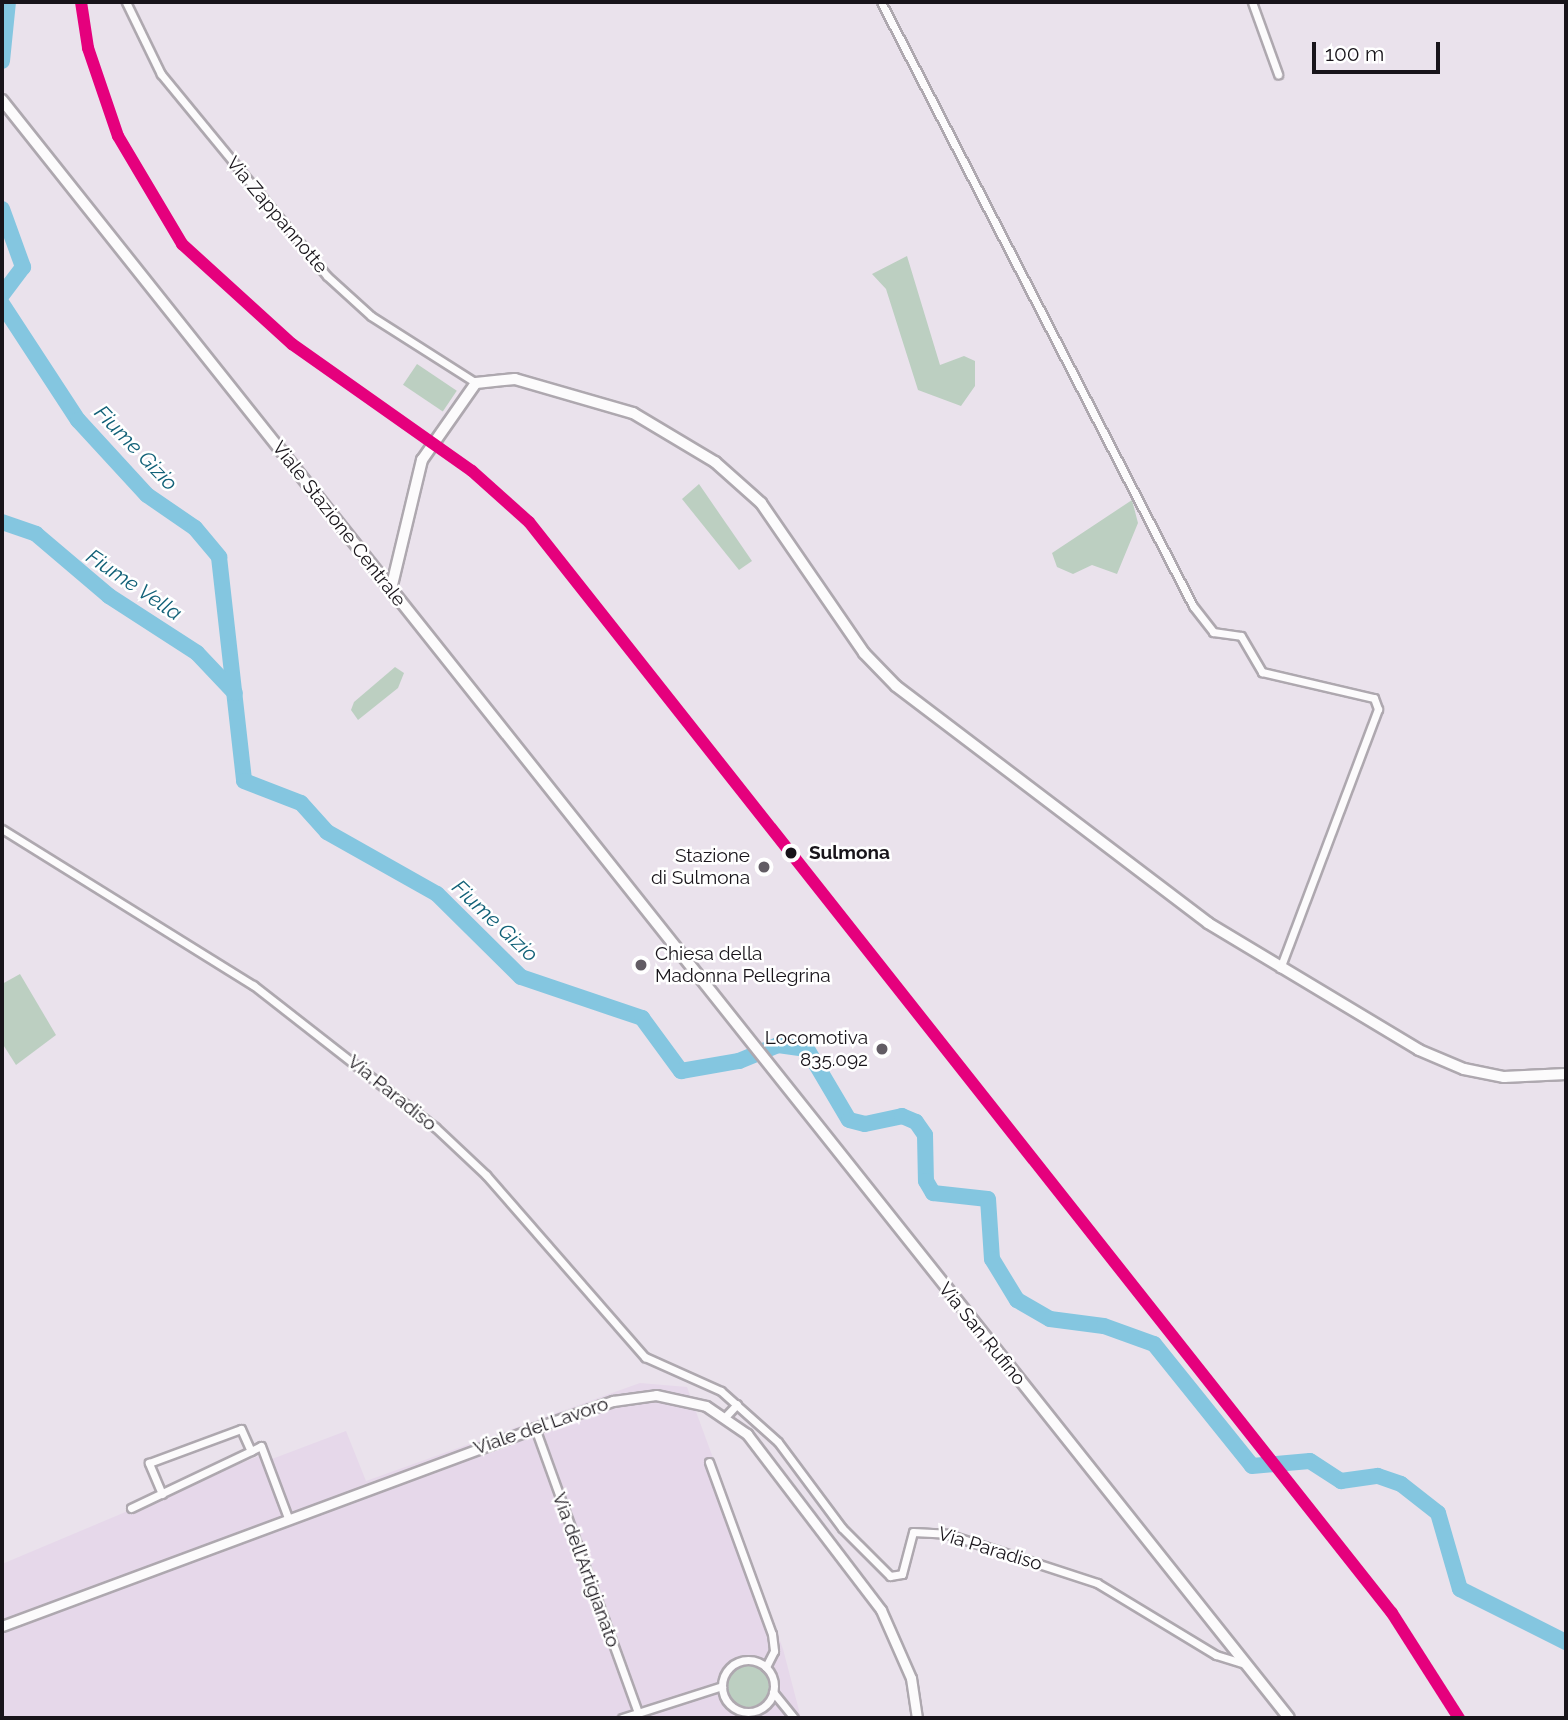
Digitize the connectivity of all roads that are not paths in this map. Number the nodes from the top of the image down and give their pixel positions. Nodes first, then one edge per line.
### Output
1 (126, 2) edge
2 (881, 2) edge
3 (1252, 2) edge
4 (1278, 74) dead end
5 (2, 100) edge
6 (476, 383) junction
7 (391, 589) junction
8 (2, 829) edge
9 (674, 950) joint
10 (1280, 969) junction
11 (1566, 1074) edge
12 (737, 1404) junction
13 (726, 1416) junction
14 (535, 1428) junction
15 (251, 1451) junction
16 (709, 1462) dead end
17 (162, 1494) junction
18 (131, 1508) dead end
19 (288, 1518) junction
20 (2, 1626) edge
21 (1246, 1664) junction
22 (766, 1667) junction
23 (722, 1686) junction
24 (773, 1692) junction
25 (638, 1713) junction
26 (622, 1718) edge
27 (794, 1718) edge
28 (917, 1718) edge
29 (1289, 1718) edge

1 - 6 street, Via Zappannotte
2 - 10 street
3 - 4 street
5 - 7 main road, Viale Stazione Centrale
6 - 7 main road
6 - 10 main road
7 - 9 main road, Viale Stazione Centrale
8 - 12 street, Via Paradiso
9 - 21 main road, Via San Rufino
10 - 11 main road
12 - 13 street
12 - 21 street, Via Paradiso
13 - 14 street, Viale del Lavoro
13 - 28 street, Viale del Lavoro
14 - 19 street, Viale del Lavoro
14 - 25 street, Via dell'Artigianato
15 - 17 street
15 - 17 street
15 - 19 street
16 - 22 street
17 - 18 street
19 - 20 street, Viale del Lavoro
21 - 29 main road, Via San Rufino
22 - 23 street
22 - 24 street
23 - 24 street
23 - 25 street
24 - 27 street
25 - 26 street

